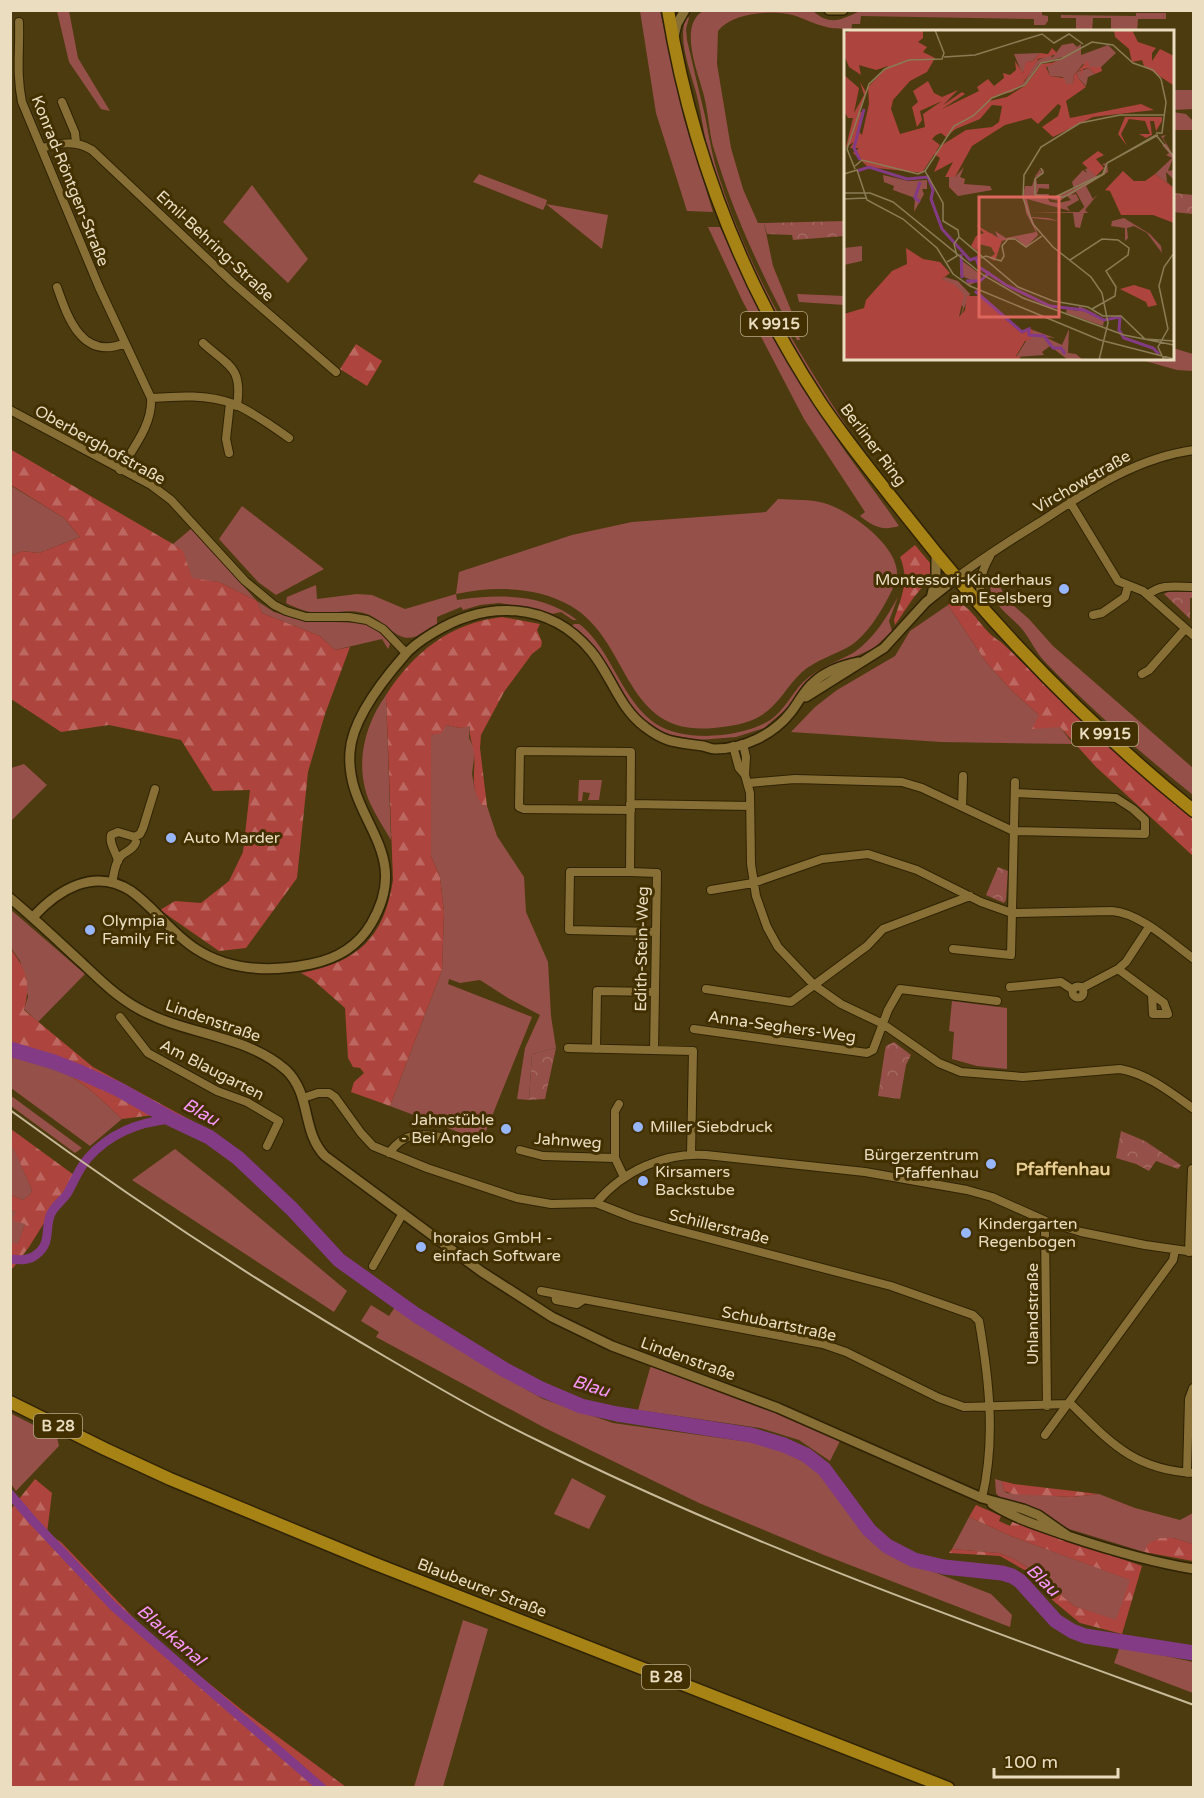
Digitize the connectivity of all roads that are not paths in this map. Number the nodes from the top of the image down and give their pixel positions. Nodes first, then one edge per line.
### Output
1 (668, 10) edge
2 (685, 10) edge
3 (829, 10) edge
4 (843, 10) edge
5 (19, 22) dead end
6 (674, 42) junction
7 (62, 102) dead end
8 (76, 143) junction
9 (42, 148) junction
10 (57, 287) dead end
11 (125, 343) junction
12 (203, 343) dead end
13 (336, 372) dead end
14 (151, 398) junction
15 (234, 404) junction
16 (10, 410) edge
17 (289, 438) dead end
18 (1194, 450) edge
19 (229, 453) dead end
20 (120, 470) junction
21 (1071, 502) junction
22 (936, 554) junction
23 (990, 554) junction
24 (955, 579) junction
25 (1128, 586) junction
26 (1194, 587) edge
27 (1148, 594) junction
28 (931, 598) junction
29 (986, 614) junction
30 (1093, 615) dead end
31 (1185, 629) junction
32 (1194, 636) edge
33 (406, 653) junction
34 (1142, 674) dead end
35 (743, 744) junction
36 (733, 746) junction
37 (963, 776) dead end
38 (746, 779) junction
39 (1015, 782) dead end
40 (155, 789) dead end
41 (1015, 793) junction
42 (750, 806) junction
43 (631, 807) junction
44 (962, 807) junction
45 (1194, 811) edge
46 (1013, 831) junction
47 (135, 837) junction
48 (118, 861) junction
49 (630, 872) junction
50 (112, 882) junction
51 (753, 883) junction
52 (711, 890) dead end
53 (970, 896) junction
54 (10, 898) edge
55 (1012, 913) junction
56 (33, 917) junction
57 (1149, 927) junction
58 (656, 932) junction
59 (953, 949) dead end
60 (1194, 959) edge
61 (1118, 969) junction
62 (814, 985) junction
63 (1010, 987) dead end
64 (706, 989) dead end
65 (655, 992) junction
66 (1152, 996) dead end
67 (997, 1001) dead end
68 (120, 1017) dead end
69 (883, 1024) junction
70 (694, 1029) dead end
71 (568, 1048) dead end
72 (596, 1049) junction
73 (654, 1050) junction
74 (303, 1098) junction
75 (619, 1104) dead end
76 (1194, 1109) edge
77 (447, 1138) dead end
78 (267, 1146) dead end
79 (520, 1150) dead end
80 (389, 1153) junction
81 (691, 1154) junction
82 (615, 1158) junction
83 (1192, 1169) dead end
84 (624, 1177) junction
85 (596, 1203) junction
86 (403, 1213) junction
87 (1048, 1222) junction
88 (1175, 1250) junction
89 (1191, 1251) edge
90 (373, 1266) dead end
91 (541, 1291) dead end
92 (1193, 1388) edge
93 (10, 1402) edge
94 (1068, 1403) junction
95 (1047, 1406) junction
96 (989, 1408) junction
97 (1045, 1435) dead end
98 (1190, 1473) edge
99 (982, 1498) junction
100 (1194, 1569) edge
101 (948, 1788) edge

1 - 6 main road, Berliner Ring / K 9915
2 - 6 street
3 - 4 street
5 - 9 street, Konrad-Röntgen-Straße
6 - 22 main road, Berliner Ring / K 9915
7 - 8 street
8 - 9 street
8 - 13 street, Emil-Behring-Straße
9 - 11 street, Konrad-Röntgen-Straße
10 - 11 street
11 - 14 street, Konrad-Röntgen-Straße
12 - 15 street
14 - 15 street
14 - 20 street
15 - 17 street
15 - 19 street
16 - 20 street, Oberberghofstraße
18 - 21 street, Virchowstraße
20 - 33 street, Oberberghofstraße
21 - 23 street, Virchowstraße
21 - 25 street
22 - 24 main road, Berliner Ring / K 9915
22 - 28 street
23 - 24 street, Virchowstraße
23 - 29 street
24 - 28 street
24 - 29 main road, Berliner Ring / K 9915
25 - 27 street
25 - 30 street
26 - 27 street
27 - 31 street
28 - 35 street
29 - 45 main road, Berliner Ring / K 9915
31 - 32 street
31 - 34 street
33 - 36 street
33 - 50 street
35 - 36 street
35 - 38 street
36 - 38 street
37 - 44 street
38 - 42 street
38 - 44 street
39 - 41 street
40 - 47 street
41 - 46 street
41 - 46 street
42 - 43 street
42 - 51 street
43 - 43 street, Edith-Stein-Weg
43 - 49 street, Edith-Stein-Weg
44 - 46 street
46 - 55 street
47 - 48 street
47 - 48 street
48 - 50 street
49 - 58 street, Edith-Stein-Weg
49 - 58 street
50 - 56 street
51 - 52 street
51 - 53 street
51 - 62 street
53 - 55 street
53 - 62 street
54 - 56 street, Lindenstraße
55 - 57 street
55 - 59 street
56 - 74 street, Lindenstraße
57 - 60 street
57 - 61 street
58 - 65 street, Edith-Stein-Weg
61 - 63 street
61 - 66 street
62 - 64 street
62 - 69 street
65 - 72 street
65 - 73 street, Edith-Stein-Weg
67 - 69 street
68 - 78 street, Am Blaugarten
69 - 70 street, Anna-Seghers-Weg
69 - 76 street
71 - 72 street
72 - 73 street
73 - 81 street
74 - 80 street, Schillerstraße
74 - 86 street, Lindenstraße
75 - 82 street, Jahnweg
77 - 80 street
79 - 82 street, Jahnweg
80 - 85 street, Schillerstraße
81 - 84 street
81 - 87 street
82 - 84 street, Jahnweg
83 - 89 street
84 - 85 street
85 - 96 street, Schillerstraße
86 - 90 street
86 - 99 street, Lindenstraße
87 - 88 street
87 - 95 street, Uhlandstraße
88 - 89 street
88 - 94 street
91 - 96 street, Schubartstraße
92 - 98 street
93 - 101 main road, Blaubeurer Straße / B 28
94 - 95 street, Schubartstraße
94 - 97 street
94 - 98 street
95 - 96 street, Schubartstraße
96 - 99 street, Schillerstraße
99 - 100 street, Lindenstraße

